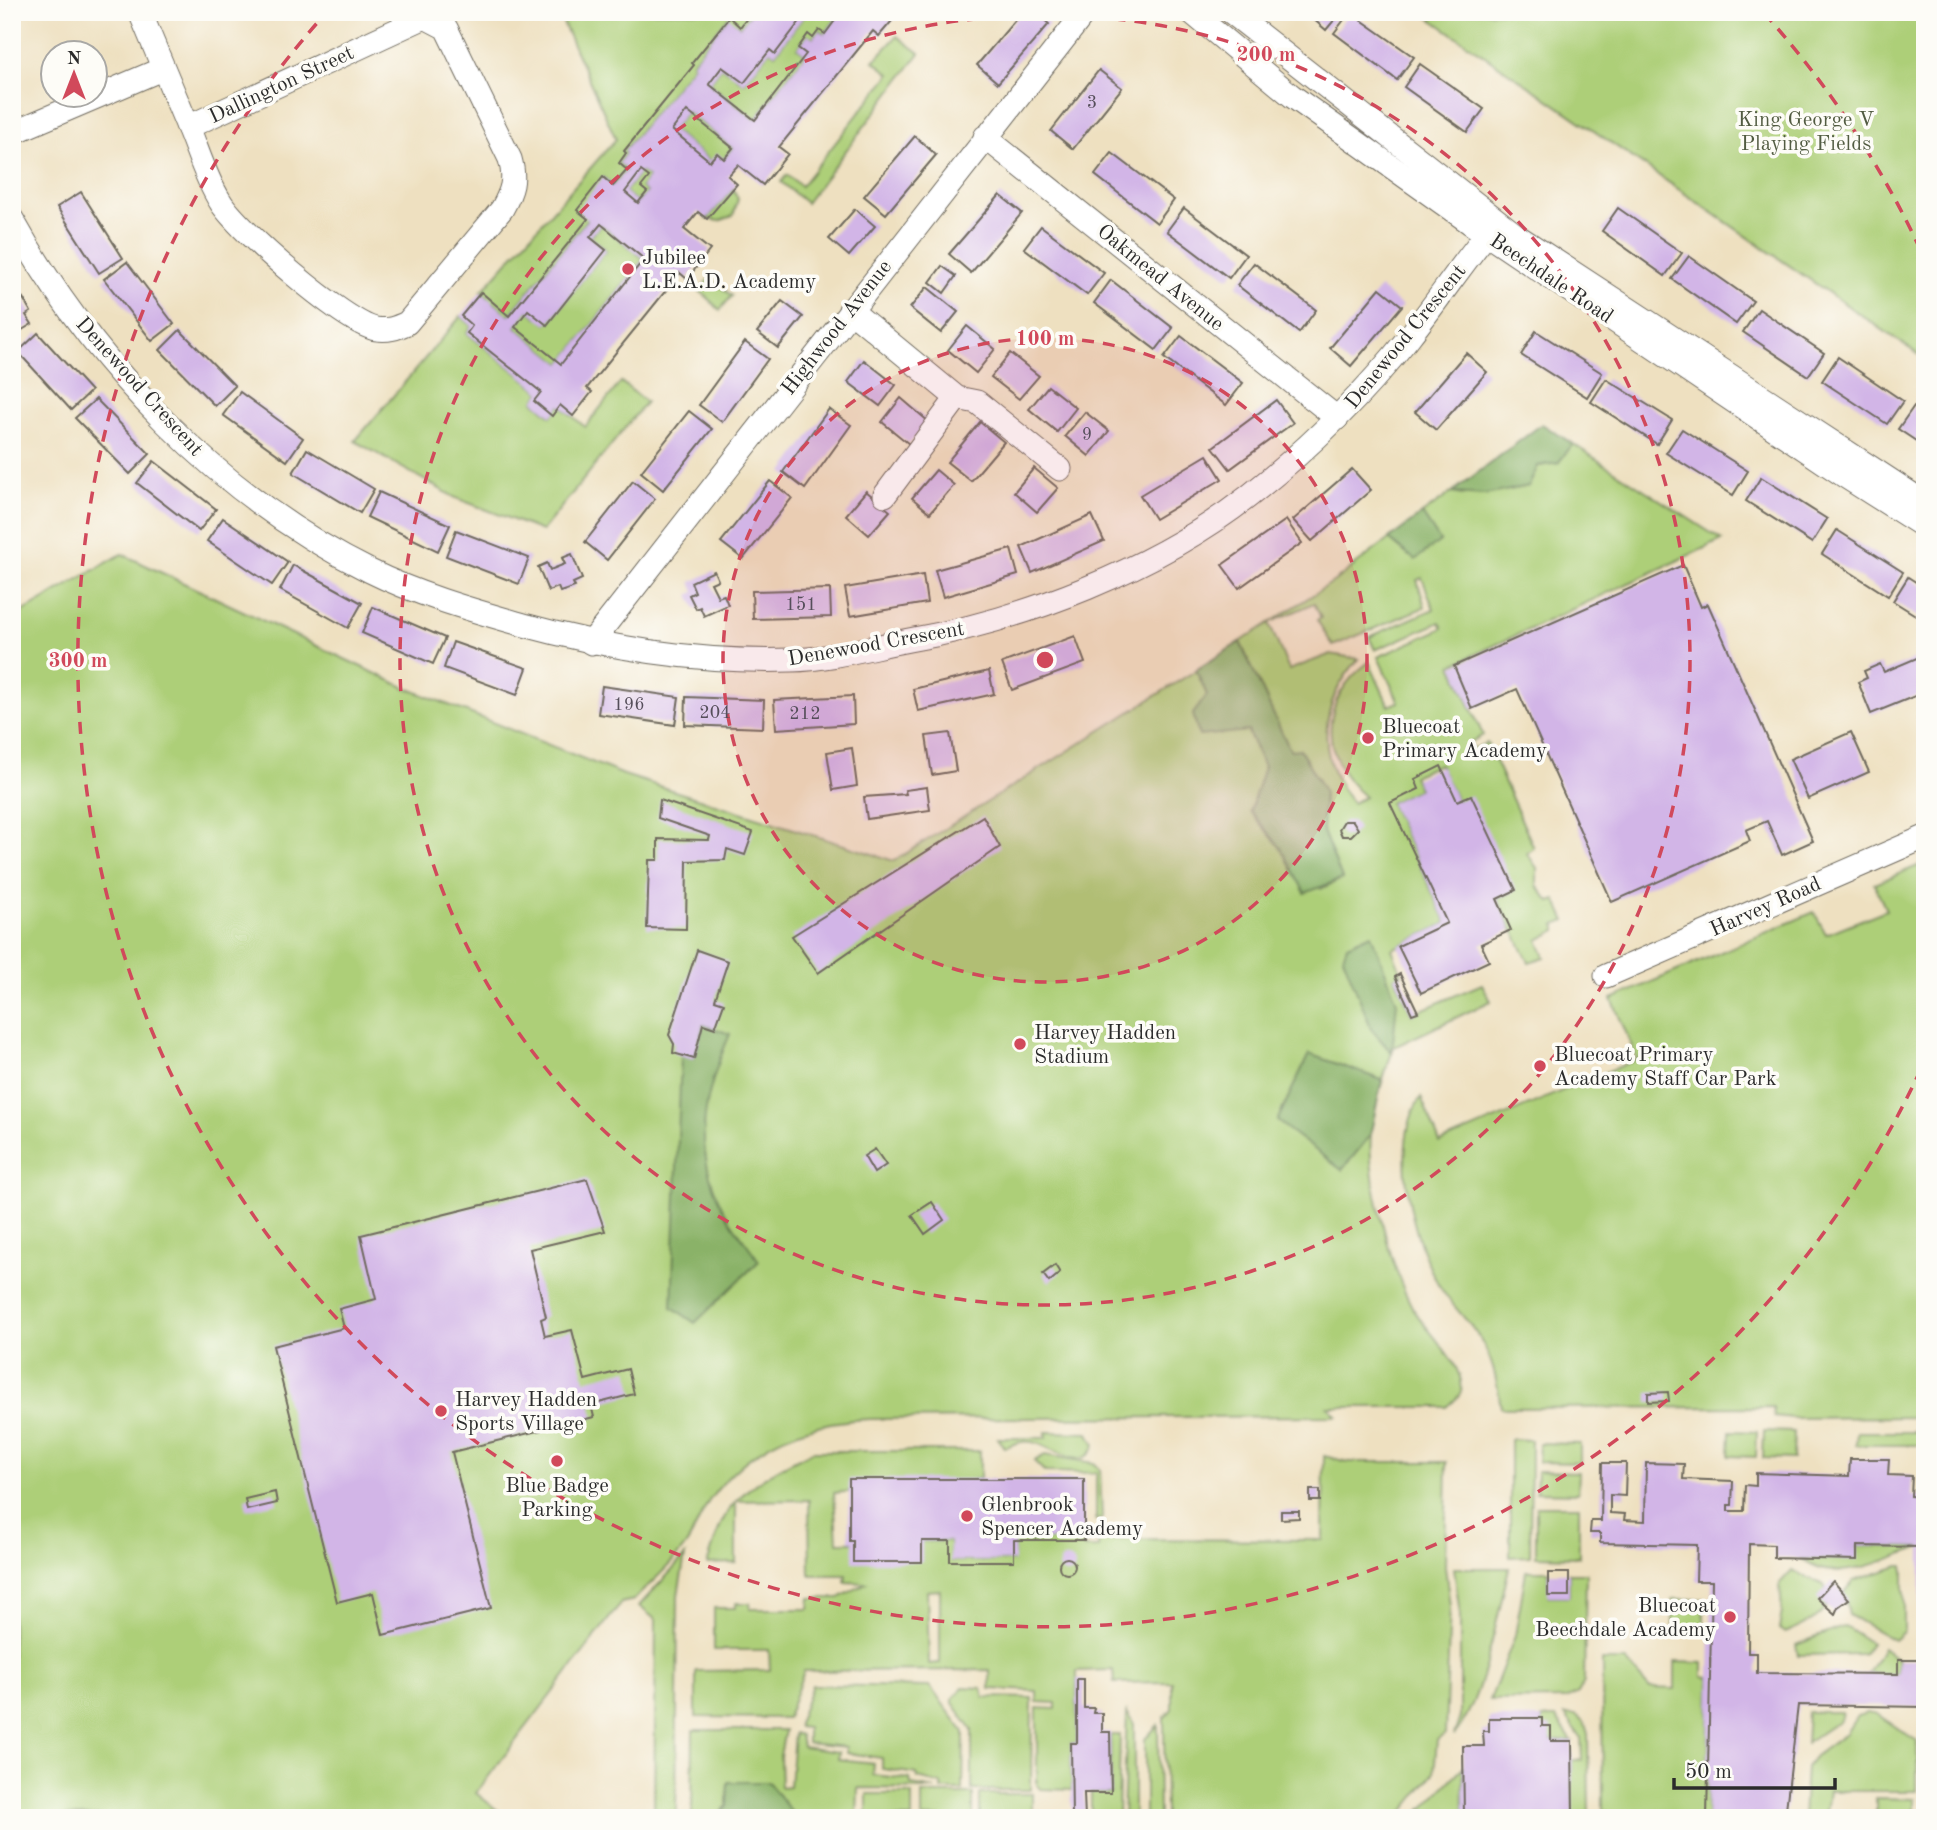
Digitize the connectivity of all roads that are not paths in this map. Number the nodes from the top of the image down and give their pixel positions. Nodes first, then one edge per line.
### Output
1 (140, 12) edge
2 (1085, 12) edge
3 (1191, 12) edge
4 (1231, 12) edge
5 (424, 15) edge
6 (162, 69) junction
7 (188, 127) junction
8 (12, 133) edge
9 (985, 136) junction
10 (12, 219) edge
11 (1492, 228) junction
12 (18, 243) edge
13 (850, 310) junction
14 (957, 398) junction
15 (1337, 418) junction
16 (1060, 468) dead end
17 (885, 495) dead end
18 (1925, 503) edge
19 (1925, 527) edge
20 (591, 643) junction
21 (1925, 837) edge
22 (1606, 976) dead end

1 - 6 street, Dallington Street
2 - 9 street, Highwood Avenue
3 - 11 street, Beechdale Road
4 - 11 street, Beechdale Road
5 - 7 street, Dallington Street
5 - 7 street
6 - 7 street, Dallington Street
6 - 8 street
9 - 13 street, Highwood Avenue
9 - 15 street, Oakmead Avenue
10 - 12 street, Denewood Crescent
11 - 15 street, Denewood Crescent
11 - 18 street, Beechdale Road
11 - 19 street, Beechdale Road
12 - 20 street, Denewood Crescent
13 - 14 street
13 - 20 street, Highwood Avenue
14 - 16 street
14 - 17 street
15 - 20 street, Denewood Crescent
21 - 22 street, Harvey Road

